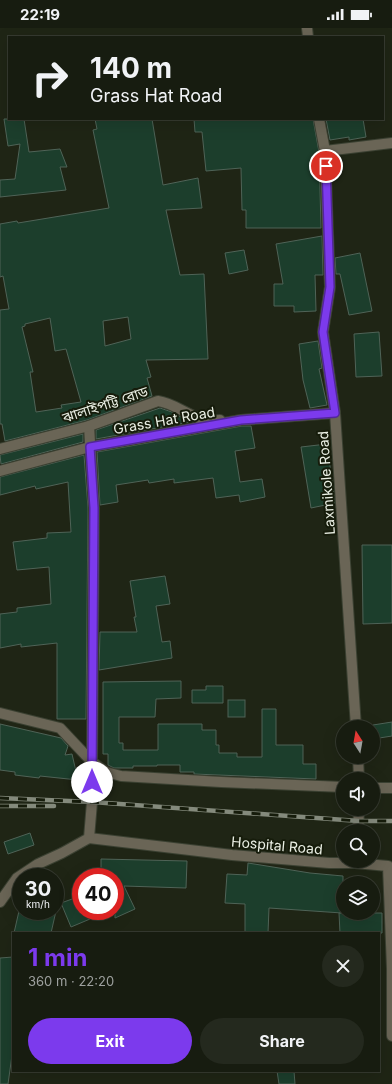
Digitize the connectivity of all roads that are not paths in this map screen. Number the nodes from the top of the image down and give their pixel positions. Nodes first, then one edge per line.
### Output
1 (319, 120) edge
2 (392, 143) edge
3 (325, 151) junction
4 (335, 413) junction
5 (241, 420) junction
6 (90, 426) junction
7 (90, 447) junction
8 (0, 449) edge
9 (0, 471) edge
10 (0, 713) edge
11 (356, 720) edge
12 (92, 762) junction
13 (336, 787) edge
14 (380, 788) edge
15 (392, 788) edge
16 (89, 838) junction
17 (336, 863) edge
18 (380, 866) edge
19 (0, 902) edge
20 (392, 1028) edge
21 (392, 1036) edge

1 - 3 street, Laxmikole Road
2 - 3 street
3 - 4 street, Laxmikole Road
4 - 5 street, Grass Hat Road
4 - 11 street, Laxmikole Road
5 - 6 street, ঝালাইপট্টি রোড
5 - 7 street, Grass Hat Road
6 - 7 street
6 - 8 street, ঝালাইপট্টি রোড
7 - 9 street, Grass Hat Road
7 - 12 street
10 - 12 street
12 - 13 street
12 - 16 street
14 - 15 street
16 - 17 street, Hospital Road
16 - 19 street
18 - 20 street, Hospital Road
20 - 21 street, Hospital Road

